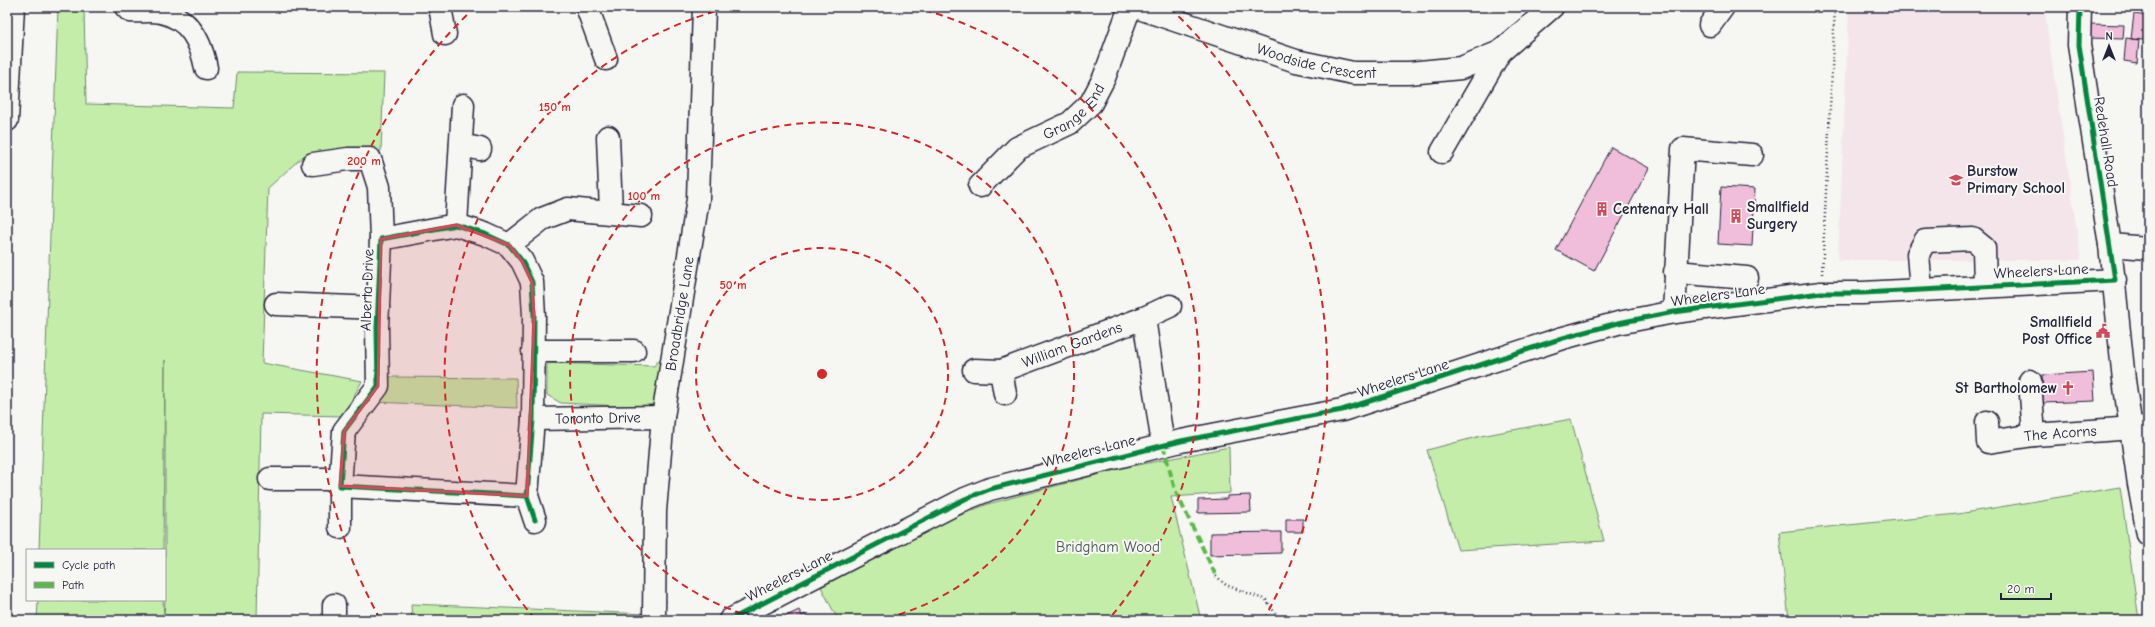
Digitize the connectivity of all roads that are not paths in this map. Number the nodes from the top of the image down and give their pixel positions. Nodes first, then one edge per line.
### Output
1 (13, 7) edge
2 (126, 7) edge
3 (440, 7) edge
4 (587, 7) edge
5 (704, 7) edge
6 (1130, 7) edge
7 (1136, 7) edge
8 (1552, 7) edge
9 (1723, 7) edge
10 (2080, 7) edge
11 (1710, 25) dead end
12 (445, 34) dead end
13 (1500, 52) junction
14 (606, 59) dead end
15 (206, 68) dead end
16 (463, 105) dead end
17 (7, 120) edge
18 (608, 137) dead end
19 (1442, 152) dead end
20 (1752, 155) dead end
21 (313, 164) dead end
22 (980, 186) dead end
23 (611, 212) junction
24 (641, 216) dead end
25 (456, 224) junction
26 (381, 239) junction
27 (509, 245) junction
28 (2110, 245) junction
29 (2148, 248) edge
30 (1675, 272) junction
31 (1747, 278) dead end
32 (2115, 280) junction
33 (1985, 286) junction
34 (1920, 290) junction
35 (276, 304) dead end
36 (1170, 306) dead end
37 (378, 308) junction
38 (1674, 312) junction
39 (1144, 318) junction
40 (533, 351) junction
41 (634, 351) dead end
42 (974, 370) dead end
43 (1000, 371) junction
44 (2030, 381) dead end
45 (1005, 394) dead end
46 (663, 416) junction
47 (533, 419) junction
48 (2140, 427) edge
49 (1988, 432) dead end
50 (2034, 435) junction
51 (1163, 445) junction
52 (270, 479) dead end
53 (341, 483) junction
54 (527, 496) junction
55 (535, 520) dead end
56 (340, 527) dead end
57 (2148, 534) edge
58 (654, 620) edge
59 (730, 620) edge

1 - 17 main road
2 - 15 main road
3 - 12 main road
4 - 14 main road
5 - 46 main road, Broadbridge Lane
6 - 22 main road, Grange End
7 - 13 main road, Woodside Crescent
8 - 13 main road, Woodside Crescent
9 - 11 main road
10 - 28 main road, Redehall Road
13 - 19 main road, Woodside Crescent
16 - 25 main road
18 - 23 main road
20 - 30 main road
21 - 26 main road
23 - 24 main road
23 - 27 main road
25 - 26 main road, Alberta Drive
25 - 27 main road
26 - 37 main road, Alberta Drive
27 - 40 main road
28 - 29 main road
28 - 32 main road, Redehall Road
30 - 31 main road
30 - 38 main road
32 - 33 main road, Wheelers Lane
32 - 48 main road, Redehall Road
33 - 34 main road, Wheelers Lane
33 - 34 main road
34 - 38 main road, Wheelers Lane
35 - 37 main road
36 - 39 main road, William Gardens
37 - 53 main road, Alberta Drive
38 - 51 main road, Wheelers Lane
39 - 43 main road, William Gardens
39 - 51 main road, William Gardens
40 - 41 main road
40 - 47 main road
42 - 43 main road, William Gardens
43 - 45 main road
44 - 50 main road
46 - 47 main road, Toronto Drive
46 - 58 main road, Broadbridge Lane
47 - 54 main road
48 - 50 main road, The Acorns
48 - 57 main road, Redehall Road
49 - 50 main road, The Acorns
51 - 59 main road, Wheelers Lane
52 - 53 main road
53 - 54 main road
53 - 56 main road
54 - 55 main road

